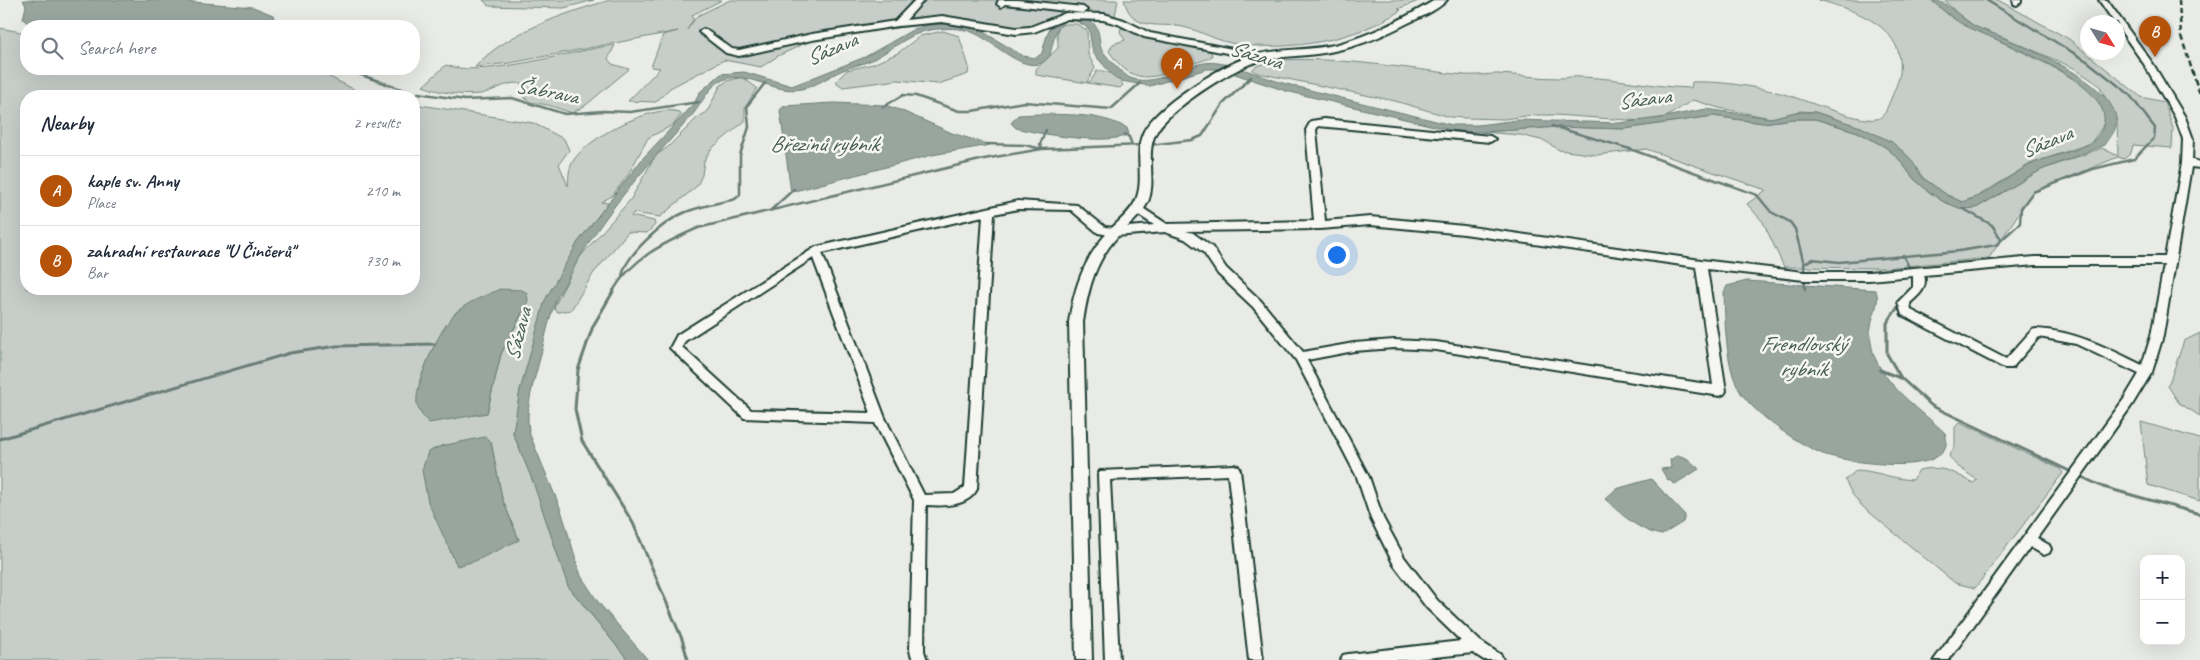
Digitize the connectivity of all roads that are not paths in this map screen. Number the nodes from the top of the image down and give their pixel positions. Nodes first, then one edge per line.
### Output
1 (920, 0) edge
2 (1442, 0) edge
3 (2104, 0) edge
4 (1001, 4) dead end
5 (1104, 17) junction
6 (898, 23) junction
7 (703, 32) dead end
8 (1248, 61) junction
9 (1226, 73) joint
10 (1490, 139) dead end
11 (1147, 145) joint
12 (2188, 163) junction
13 (2200, 165) edge
14 (1138, 209) junction
15 (989, 212) junction
16 (1320, 225) junction
17 (1166, 228) junction
18 (1115, 232) junction
19 (816, 251) junction
20 (2170, 261) junction
21 (1701, 264) junction
22 (1918, 273) junction
23 (1300, 357) junction
24 (2146, 372) junction
25 (879, 418) junction
26 (920, 500) junction
27 (2029, 540) junction
28 (2044, 549) dead end
29 (1475, 646) junction
30 (920, 660) edge
31 (1084, 660) edge
32 (1112, 660) edge
33 (1256, 660) edge
34 (1348, 660) edge
35 (1496, 660) edge
36 (1941, 660) edge

1 - 6 street
2 - 8 main road
3 - 12 street
4 - 5 street
5 - 6 street
5 - 8 street
6 - 7 street
8 - 9 main road
9 - 11 main road
10 - 16 street
11 - 14 main road
12 - 13 street
12 - 20 street
14 - 17 street
14 - 18 main road
15 - 18 street
15 - 19 street
15 - 26 street
16 - 17 street
16 - 21 street
17 - 18 street
17 - 23 street
18 - 31 main road
19 - 25 street
19 - 25 street
20 - 22 street
20 - 24 street
21 - 22 street
21 - 23 street
22 - 24 street
23 - 29 street
24 - 27 street
25 - 26 street
26 - 30 street
27 - 28 street
27 - 36 street
29 - 34 street
29 - 35 street
32 - 33 street

